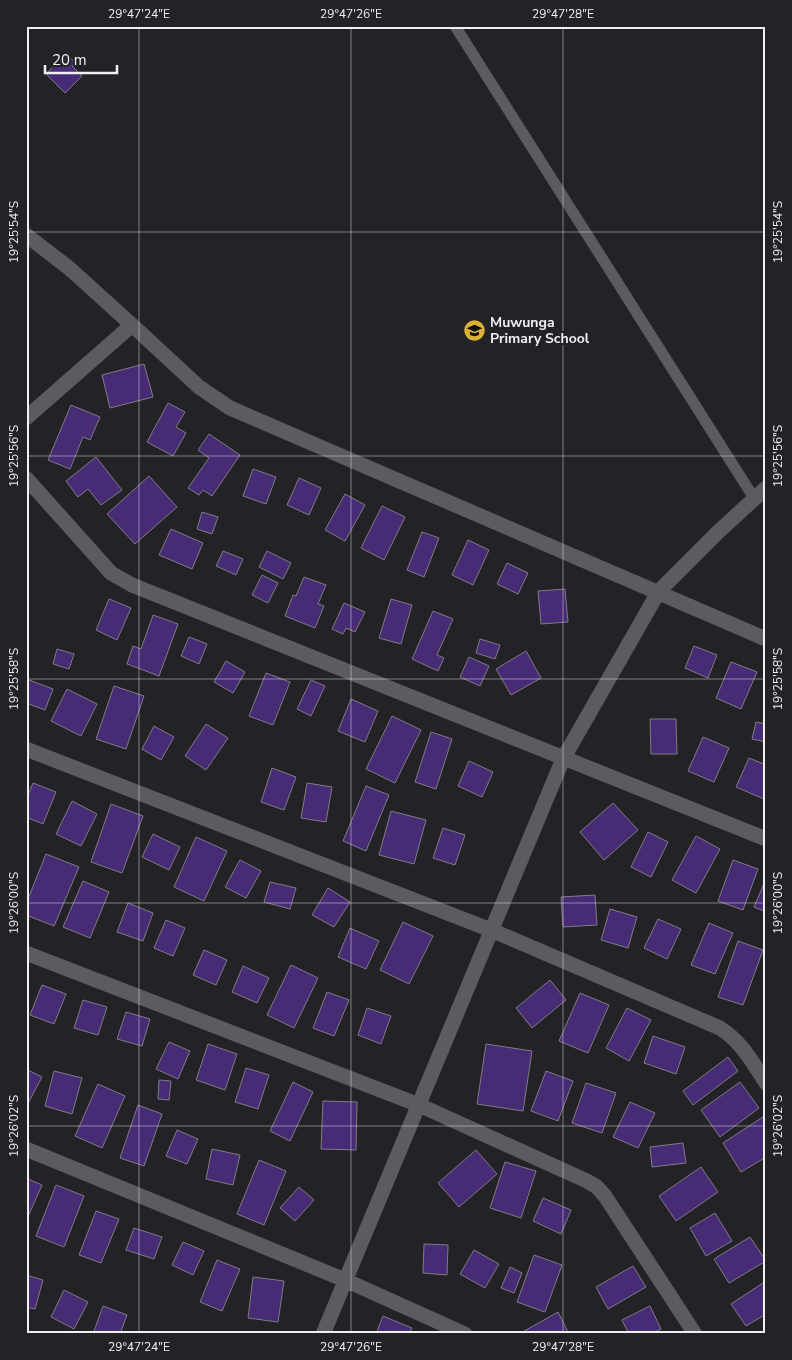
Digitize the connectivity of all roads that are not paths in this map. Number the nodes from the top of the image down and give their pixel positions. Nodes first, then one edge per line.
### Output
1 (454, 26) edge
2 (26, 235) edge
3 (132, 325) junction
4 (26, 418) edge
5 (26, 478) edge
6 (760, 493) edge
7 (659, 592) junction
8 (766, 639) edge
9 (26, 749) edge
10 (563, 759) junction
11 (766, 839) edge
12 (492, 930) junction
13 (26, 953) edge
14 (766, 1083) edge
15 (419, 1105) junction
16 (26, 1149) edge
17 (345, 1280) junction
18 (323, 1334) edge
19 (465, 1334) edge
20 (695, 1334) edge

1 - 6 lane
2 - 3 street
3 - 4 street
3 - 7 street
5 - 10 street
6 - 7 street
7 - 8 street
7 - 10 street
9 - 12 street
10 - 11 street
10 - 12 street
12 - 14 street
12 - 15 street
13 - 15 street
15 - 17 street
15 - 20 street
16 - 17 street
17 - 18 street
17 - 19 street

